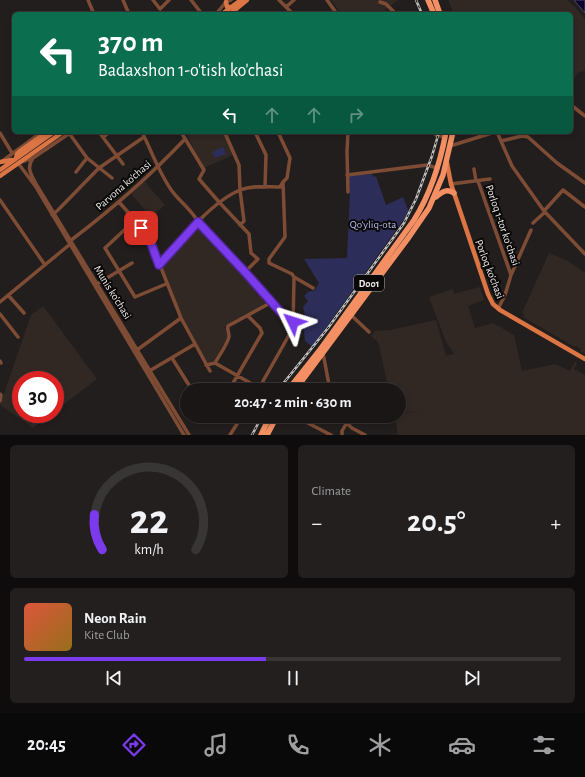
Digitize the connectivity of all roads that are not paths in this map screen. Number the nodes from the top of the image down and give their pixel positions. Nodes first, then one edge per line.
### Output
1 (88, 0) edge
2 (123, 0) edge
3 (153, 0) edge
4 (169, 0) edge
5 (192, 0) edge
6 (231, 0) edge
7 (241, 0) edge
8 (247, 0) edge
9 (280, 0) edge
10 (294, 0) edge
11 (327, 0) edge
12 (429, 0) edge
13 (435, 0) edge
14 (226, 2) junction
15 (380, 2) dead end
16 (286, 7) junction
17 (231, 8) junction
18 (93, 12) edge
19 (128, 12) edge
20 (201, 12) edge
21 (218, 12) edge
22 (225, 12) edge
23 (232, 12) edge
24 (291, 12) edge
25 (336, 12) edge
26 (394, 12) edge
27 (433, 12) edge
28 (439, 12) edge
29 (573, 107) edge
30 (585, 116) edge
31 (0, 133) edge
32 (39, 134) edge
33 (44, 134) edge
34 (51, 134) edge
35 (60, 134) edge
36 (67, 134) edge
37 (71, 134) edge
38 (101, 134) edge
39 (107, 134) edge
40 (143, 134) edge
41 (182, 134) edge
42 (225, 134) edge
43 (256, 134) edge
44 (279, 134) edge
45 (348, 134) edge
46 (435, 134) edge
47 (446, 134) edge
48 (452, 134) edge
49 (489, 134) edge
50 (497, 134) edge
51 (103, 137) junction
52 (144, 137) junction
53 (185, 139) junction
54 (501, 142) junction
55 (450, 146) junction
56 (18, 151) junction
57 (12, 153) junction
58 (116, 155) junction
59 (33, 158) junction
60 (87, 158) junction
61 (446, 160) junction
62 (16, 161) junction
63 (0, 162) edge
64 (123, 164) dead end
65 (158, 167) junction
66 (99, 168) junction
67 (438, 168) junction
68 (474, 169) dead end
69 (0, 170) edge
70 (76, 172) dead end
71 (347, 175) junction
72 (442, 175) junction
73 (0, 176) edge
74 (112, 178) dead end
75 (490, 179) dead end
76 (477, 181) junction
77 (283, 182) junction
78 (585, 183) edge
79 (451, 184) junction
80 (265, 187) junction
81 (240, 190) junction
82 (348, 192) dead end
83 (454, 193) junction
84 (434, 198) junction
85 (0, 200) edge
86 (119, 202) junction
87 (219, 202) junction
88 (585, 207) edge
89 (545, 212) junction
90 (53, 214) junction
91 (135, 220) junction
92 (198, 222) junction
93 (533, 223) dead end
94 (240, 225) junction
95 (531, 230) dead end
96 (70, 243) junction
97 (585, 254) edge
98 (132, 263) dead end
99 (45, 265) junction
100 (159, 265) junction
101 (119, 271) junction
102 (245, 272) junction
103 (511, 275) junction
104 (295, 277) junction
105 (97, 284) junction
106 (166, 284) junction
107 (313, 288) dead end
108 (101, 294) junction
109 (8, 295) junction
110 (0, 302) edge
111 (272, 302) junction
112 (498, 309) junction
113 (24, 313) dead end
114 (0, 314) edge
115 (349, 314) junction
116 (248, 316) junction
117 (180, 318) junction
118 (293, 322) junction
119 (369, 332) dead end
120 (18, 337) dead end
121 (195, 344) junction
122 (136, 351) junction
123 (323, 353) junction
124 (172, 358) junction
125 (585, 359) edge
126 (215, 362) junction
127 (206, 365) junction
128 (150, 370) junction
129 (210, 371) dead end
130 (237, 376) junction
131 (188, 383) edge
132 (233, 383) edge
133 (249, 383) edge
134 (262, 383) edge
135 (294, 383) edge
136 (300, 383) edge
137 (329, 383) edge
138 (1, 394) edge
139 (0, 401) edge
140 (238, 423) edge
141 (267, 423) edge
142 (273, 423) edge
143 (308, 423) edge
144 (346, 424) joint
145 (184, 435) edge
146 (189, 435) edge
147 (230, 435) edge
148 (261, 435) edge
149 (267, 435) edge
150 (331, 435) edge
151 (342, 435) edge
152 (365, 435) edge

1 - 18 street
2 - 19 street
3 - 4 street
5 - 20 street
6 - 14 street
7 - 17 main road
8 - 23 main road
9 - 16 street
10 - 16 street
11 - 25 street
12 - 27 highway
13 - 28 highway
14 - 17 main road
14 - 21 street
15 - 26 street
16 - 24 street
17 - 22 main road
29 - 30 street
31 - 57 street
32 - 56 street
33 - 56 main road
34 - 62 main road
35 - 62 main road
36 - 59 street
37 - 60 street
38 - 51 street
39 - 51 street
40 - 52 street
41 - 53 street
42 - 81 street
43 - 80 street
44 - 77 street
45 - 71 street
46 - 47 street
47 - 67 highway, D001
48 - 55 highway, D001
49 - 55 street
50 - 54 street
51 - 58 street
52 - 58 street
52 - 65 street
53 - 65 street, Parvona ko'chasi
53 - 87 street
54 - 78 street
54 - 89 street
55 - 61 highway, D001
56 - 57 street
56 - 62 main road
57 - 63 street
58 - 64 street
58 - 66 street
59 - 62 street
59 - 90 street, Munis ko'chasi
60 - 66 street
60 - 70 street
61 - 72 highway, D001
61 - 79 main road, Porloq ko'chasi
62 - 63 main road
62 - 69 main road
62 - 73 main road
62 - 90 street, Munis ko'chasi
65 - 86 street, Parvona ko'chasi
65 - 92 street
66 - 74 street
66 - 90 street
67 - 71 street
67 - 72 main road
67 - 115 highway, D001
68 - 76 street, Porloq 1-tor koʻchasi
71 - 82 street
72 - 79 main road
72 - 84 highway, D001
75 - 76 street
76 - 79 street
76 - 103 street, Porloq 1-tor koʻchasi
77 - 80 street
77 - 104 street
79 - 83 main road, Porloq ko'chasi
80 - 81 street
81 - 87 street
81 - 94 street
83 - 84 highway
83 - 112 main road, Porloq ko'chasi
84 - 115 highway, D001
85 - 99 street
86 - 91 street
86 - 96 street, Parvona ko'chasi
87 - 92 street
87 - 94 street
88 - 89 street
89 - 93 street
89 - 97 street
90 - 96 street, Munis ko'chasi
91 - 100 street
91 - 101 street
92 - 100 street
92 - 102 street
94 - 102 street
95 - 103 street, Porloq 1-tor koʻchasi
96 - 99 street, Parvona ko'chasi
96 - 105 street, Munis ko'chasi
96 - 108 street, Munis ko'chasi
98 - 101 street
99 - 109 street, Parvona ko'chasi
100 - 106 street
101 - 105 street
101 - 106 street
102 - 111 street
103 - 112 street, Porloq 1-tor koʻchasi
104 - 107 street
104 - 118 street
105 - 108 street, Munis ko'chasi
106 - 117 street
108 - 122 street, Munis ko'chasi
109 - 110 street, Parvona ko'chasi
109 - 113 street
111 - 116 street
111 - 118 street
112 - 125 main road, Porloq ko'chasi
114 - 120 street
115 - 119 street
115 - 123 highway, D001
115 - 135 highway, D001
116 - 126 street
116 - 130 street
117 - 121 street
117 - 122 street
118 - 134 street
121 - 124 street
121 - 127 street
122 - 128 street, Munis ko'chasi
122 - 145 street, Munis ko'chasi
123 - 136 highway, D001
123 - 137 street
124 - 128 street
124 - 131 street
126 - 127 street
126 - 130 street
127 - 129 street
128 - 146 street, Munis ko'chasi
130 - 132 street
130 - 133 street
138 - 139 street
140 - 147 street
141 - 148 highway
142 - 149 highway
143 - 150 street
144 - 151 street
144 - 152 street

